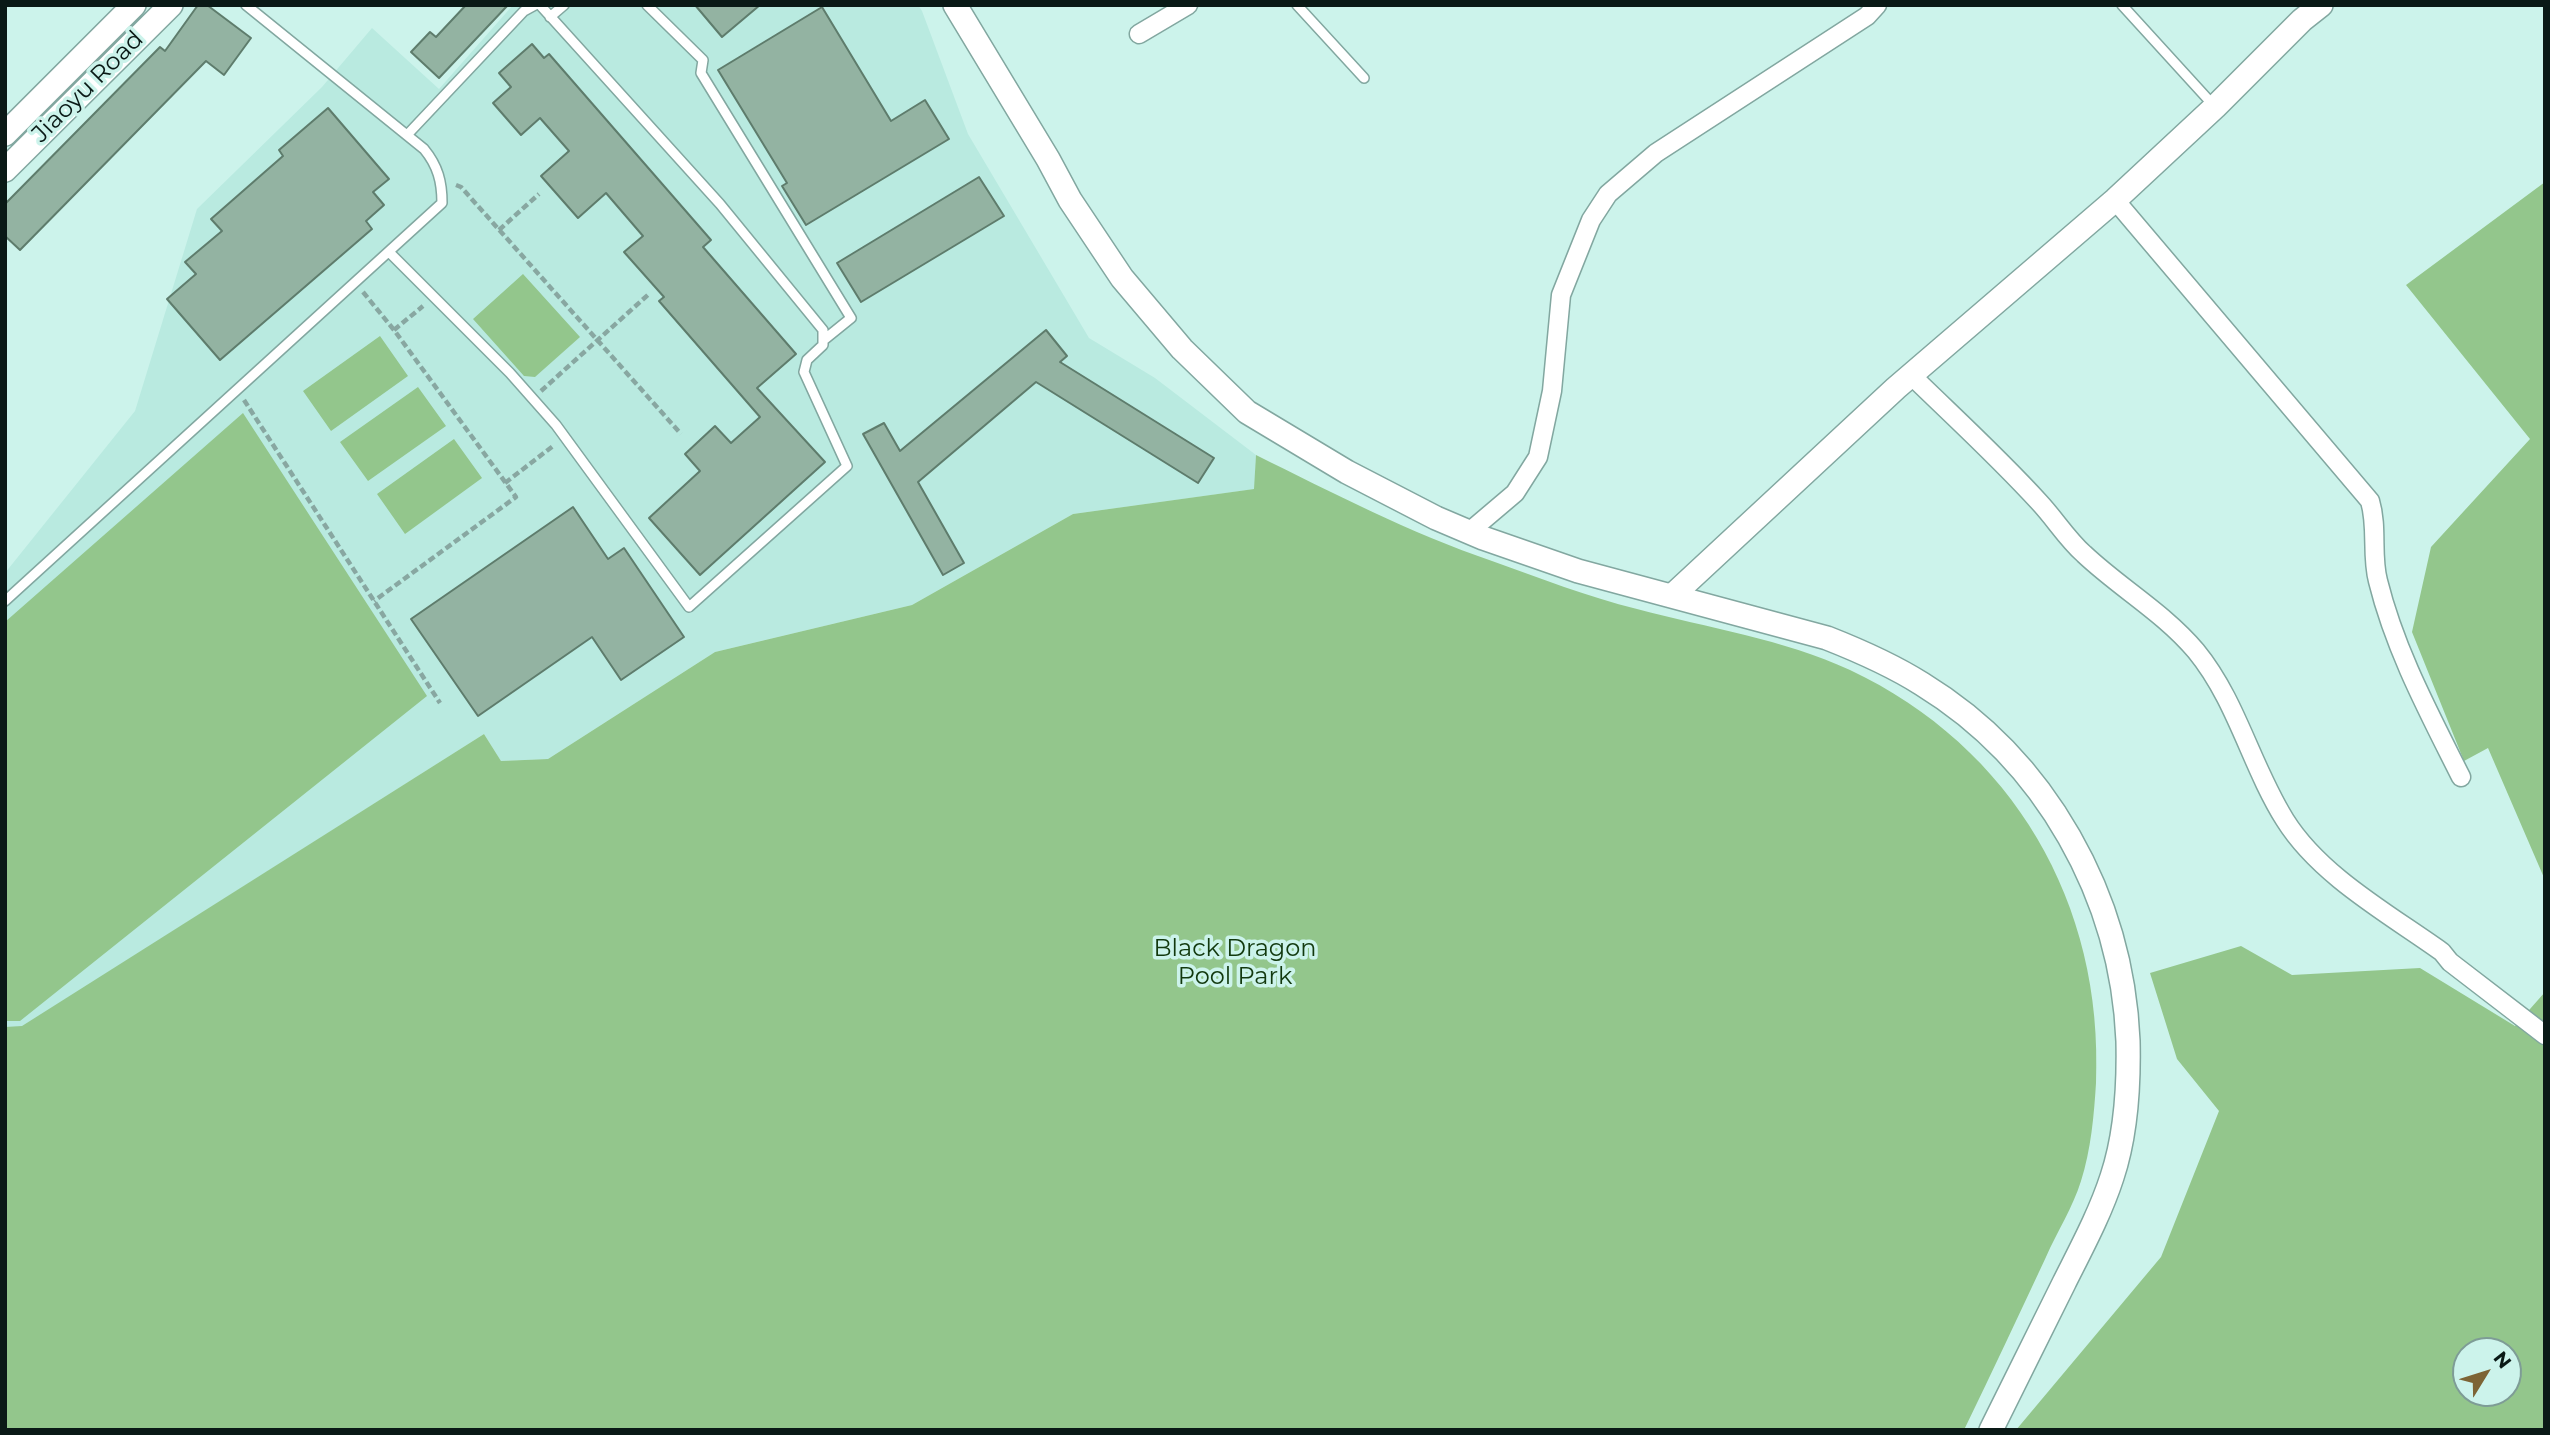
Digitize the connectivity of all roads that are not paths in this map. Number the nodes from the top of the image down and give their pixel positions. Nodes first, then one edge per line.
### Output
1 (134, 5) edge
2 (171, 5) edge
3 (246, 5) edge
4 (535, 5) edge
5 (540, 5) edge
6 (564, 5) edge
7 (647, 5) edge
8 (955, 5) edge
9 (1188, 5) edge
10 (1297, 5) edge
11 (1877, 5) edge
12 (2122, 5) edge
13 (2322, 5) edge
14 (550, 16) junction
15 (1139, 34) dead end
16 (1364, 78) dead end
17 (2215, 107) junction
18 (5, 134) edge
19 (407, 135) junction
20 (5, 170) edge
21 (2115, 200) junction
22 (389, 252) junction
23 (825, 339) junction
24 (1911, 375) junction
25 (1469, 532) junction
26 (1672, 596) junction
27 (5, 601) edge
28 (2461, 777) dead end
29 (2545, 1035) edge
30 (1991, 1430) edge

1 - 18 street, Jiaoyu Road
2 - 20 street, Jiaoyu Road
3 - 19 lane
4 - 19 lane
5 - 14 lane
6 - 14 lane
7 - 23 lane
8 - 25 street
9 - 15 street
10 - 16 lane
11 - 25 street
12 - 17 lane
13 - 17 street
14 - 23 lane
17 - 21 street
19 - 22 lane
21 - 24 street
21 - 28 street
22 - 23 lane
22 - 27 lane
24 - 26 street
24 - 29 street
25 - 26 street
26 - 30 street

